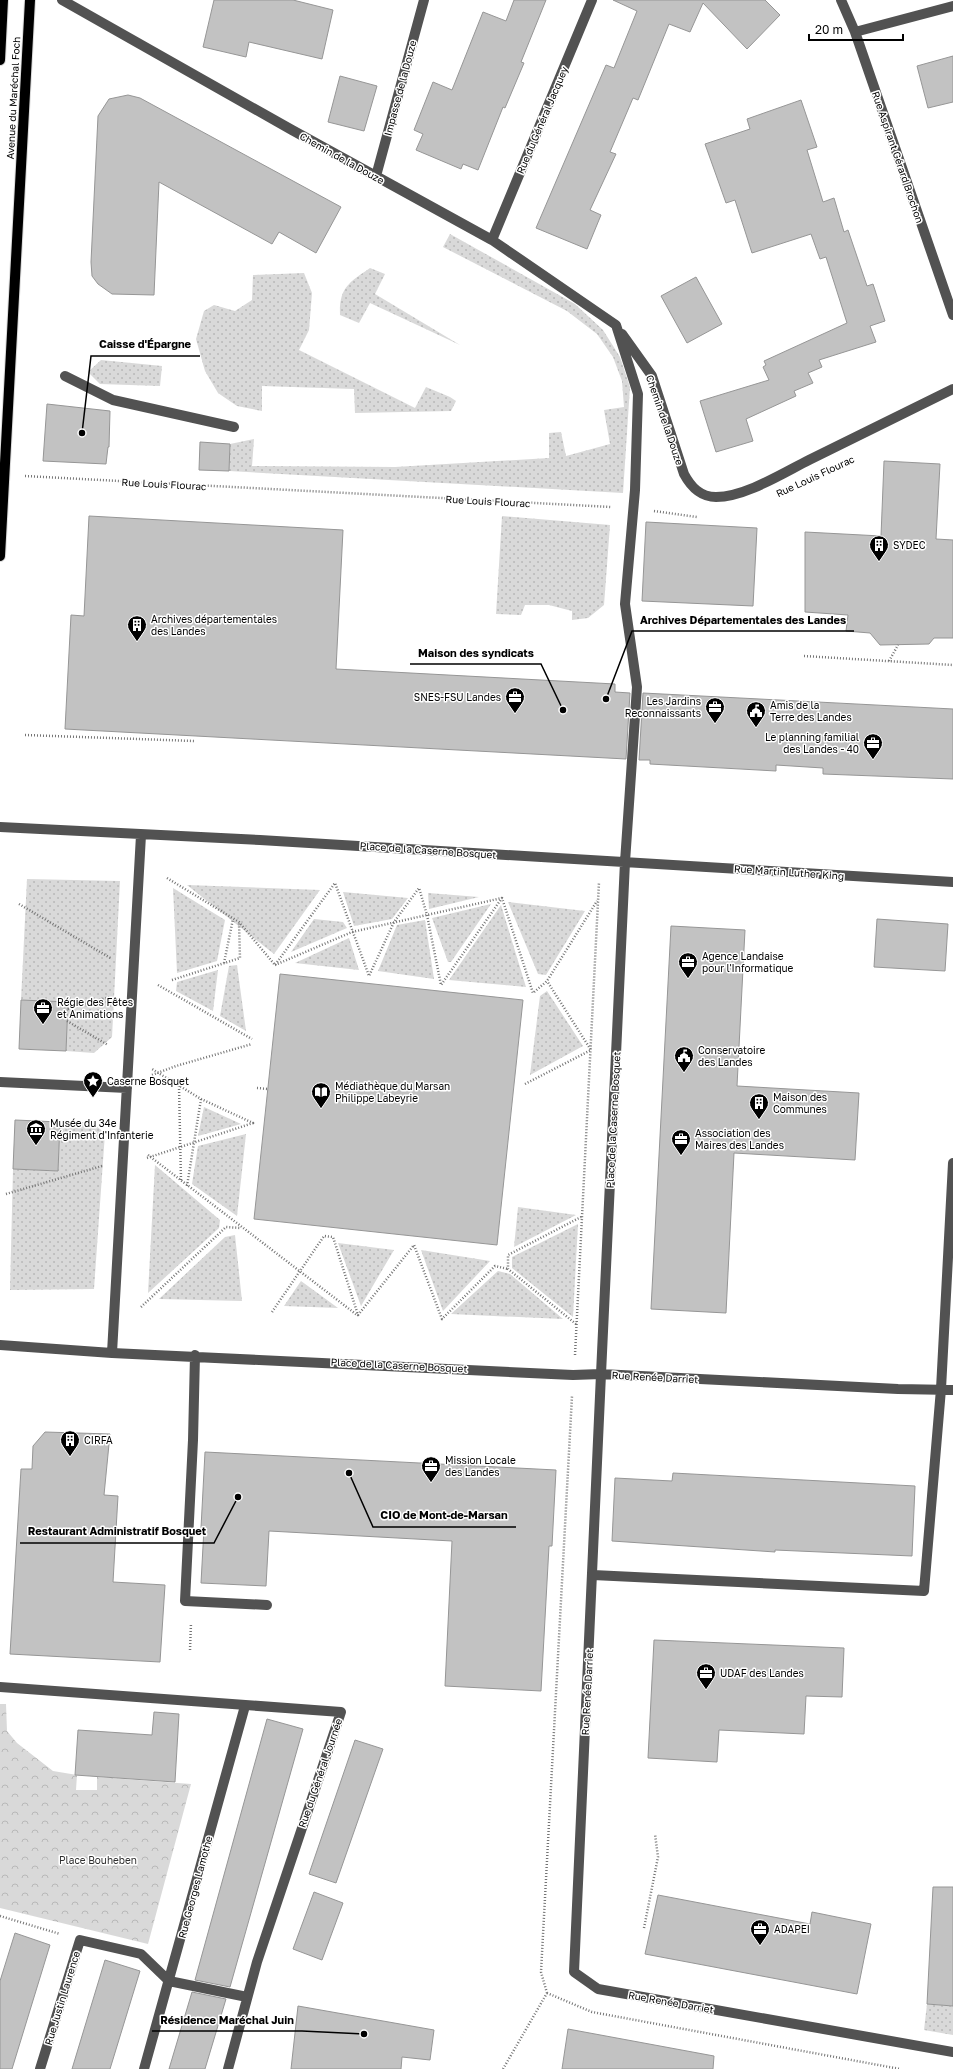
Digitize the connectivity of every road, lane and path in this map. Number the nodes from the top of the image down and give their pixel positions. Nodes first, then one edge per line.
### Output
1 (3, 0) edge
2 (30, 0) edge
3 (62, 0) edge
4 (424, 0) edge
5 (592, 0) edge
6 (841, 0) edge
7 (953, 6) edge
8 (855, 32) junction
9 (0, 60) edge
10 (376, 176) junction
11 (492, 240) junction
12 (953, 315) edge
13 (616, 326) junction
14 (65, 376) dead end
15 (953, 389) edge
16 (234, 427) dead end
17 (3, 434) edge
18 (4, 475) junction
19 (701, 494) joint
20 (633, 509) junction
21 (702, 517) dead end
22 (0, 556) edge
23 (898, 645) dead end
24 (804, 656) dead end
25 (889, 661) junction
26 (953, 665) edge
27 (25, 736) dead end
28 (194, 741) dead end
29 (0, 827) edge
30 (141, 835) junction
31 (625, 862) junction
32 (167, 878) dead end
33 (953, 882) edge
34 (502, 898) junction
35 (598, 899) dead end
36 (19, 904) dead end
37 (427, 915) junction
38 (233, 919) junction
39 (239, 922) junction
40 (394, 922) junction
41 (352, 932) junction
42 (224, 963) junction
43 (275, 965) junction
44 (133, 968) junction
45 (172, 980) dead end
46 (547, 981) junction
47 (158, 985) dead end
48 (114, 996) dead end
49 (68, 1009) dead end
50 (67, 1021) dead end
51 (252, 1039) dead end
52 (252, 1044) dead end
53 (112, 1048) dead end
54 (152, 1069) dead end
55 (158, 1073) junction
56 (152, 1075) dead end
57 (0, 1082) edge
58 (525, 1084) dead end
59 (179, 1086) junction
60 (127, 1088) junction
61 (257, 1088) dead end
62 (268, 1089) dead end
63 (201, 1099) junction
64 (194, 1143) junction
65 (181, 1147) junction
66 (953, 1163) edge
67 (103, 1166) dead end
68 (181, 1181) junction
69 (188, 1186) junction
70 (6, 1194) dead end
71 (582, 1217) dead end
72 (242, 1228) junction
73 (508, 1268) junction
74 (301, 1271) junction
75 (141, 1307) dead end
76 (272, 1312) dead end
77 (358, 1315) junction
78 (576, 1324) dead end
79 (0, 1345) edge
80 (112, 1353) junction
81 (195, 1356) junction
82 (601, 1374) junction
83 (941, 1389) junction
84 (953, 1390) edge
85 (592, 1575) junction
86 (192, 1601) junction
87 (267, 1606) dead end
88 (190, 1650) dead end
89 (0, 1687) edge
90 (245, 1706) junction
91 (656, 1834) dead end
92 (0, 1916) edge
93 (644, 1928) dead end
94 (80, 1940) junction
95 (169, 1980) junction
96 (247, 1998) junction
97 (953, 2052) edge
98 (40, 2069) edge
99 (144, 2069) edge
100 (228, 2069) edge
101 (503, 2069) edge
102 (900, 2069) edge

1 - 9 main road, Avenue du Maréchal Foch
2 - 17 main road, Avenue du Maréchal Foch
3 - 10 street, Chemin de la Douze
4 - 10 street, Impasse de la Douze
5 - 11 street, Rue du Général Jacquey
6 - 8 street, Rue Aspirant Gérard Brochon
7 - 8 street
8 - 12 street, Rue Aspirant Gérard Brochon
10 - 11 street, Chemin de la Douze
11 - 13 street, Chemin de la Douze
13 - 19 street, Chemin de la Douze
13 - 20 street, Chemin de la Douze
14 - 16 street
15 - 19 street, Rue Louis Flourac
17 - 18 main road, Avenue du Maréchal Foch
18 - 20 path, Rue Louis Flourac
18 - 22 main road, Avenue du Maréchal Foch
20 - 21 path, Rue Louis Flourac
20 - 31 street, Chemin de la Douze
23 - 25 path
24 - 25 path
25 - 26 path
27 - 28 path
29 - 30 street, Place de la Caserne Bosquet
30 - 31 street, Place de la Caserne Bosquet
30 - 44 street
31 - 33 street, Rue Martin Luther King
31 - 82 street, Place de la Caserne Bosquet
32 - 38 path
34 - 37 path
34 - 37 path
34 - 46 path
35 - 46 path
36 - 44 path
37 - 40 path
37 - 40 path
38 - 39 path
38 - 42 path
39 - 42 path
39 - 43 path
40 - 41 path
40 - 41 path
41 - 43 path
41 - 43 path
42 - 45 path
44 - 60 street
46 - 58 path
47 - 51 path
48 - 49 path
50 - 53 path
52 - 55 path
54 - 55 path
55 - 56 path
55 - 59 path
57 - 60 street
59 - 63 path
59 - 65 path
60 - 80 street
61 - 62 path
63 - 64 path
63 - 64 path
64 - 65 path
64 - 69 path
65 - 68 path
65 - 68 path
66 - 83 street
67 - 70 path
68 - 69 path
69 - 72 path
71 - 73 path
72 - 74 path
72 - 75 path
73 - 77 path
73 - 78 path
74 - 76 path
74 - 77 path
74 - 77 path
79 - 80 street, Place de la Caserne Bosquet
80 - 81 street, Place de la Caserne Bosquet
81 - 82 street, Place de la Caserne Bosquet
81 - 86 street
82 - 83 street, Rue Renée Darriet
82 - 85 street, Rue Renée Darriet
83 - 84 street, Rue Renée Darriet
83 - 85 street
85 - 97 street, Rue Renée Darriet
86 - 87 street
86 - 88 path
89 - 90 street, Rue du Général Journée
90 - 95 street, Rue Georges Lamothe
90 - 96 street, Rue du Général Journée
91 - 93 path
92 - 94 path
94 - 95 street, Rue Justin Laurence
94 - 98 street, Rue Justin Laurence
95 - 96 street, Rue Justin Laurence
95 - 99 street, Rue Georges Lamothe
96 - 100 street, Rue du Général Journée
101 - 102 path

